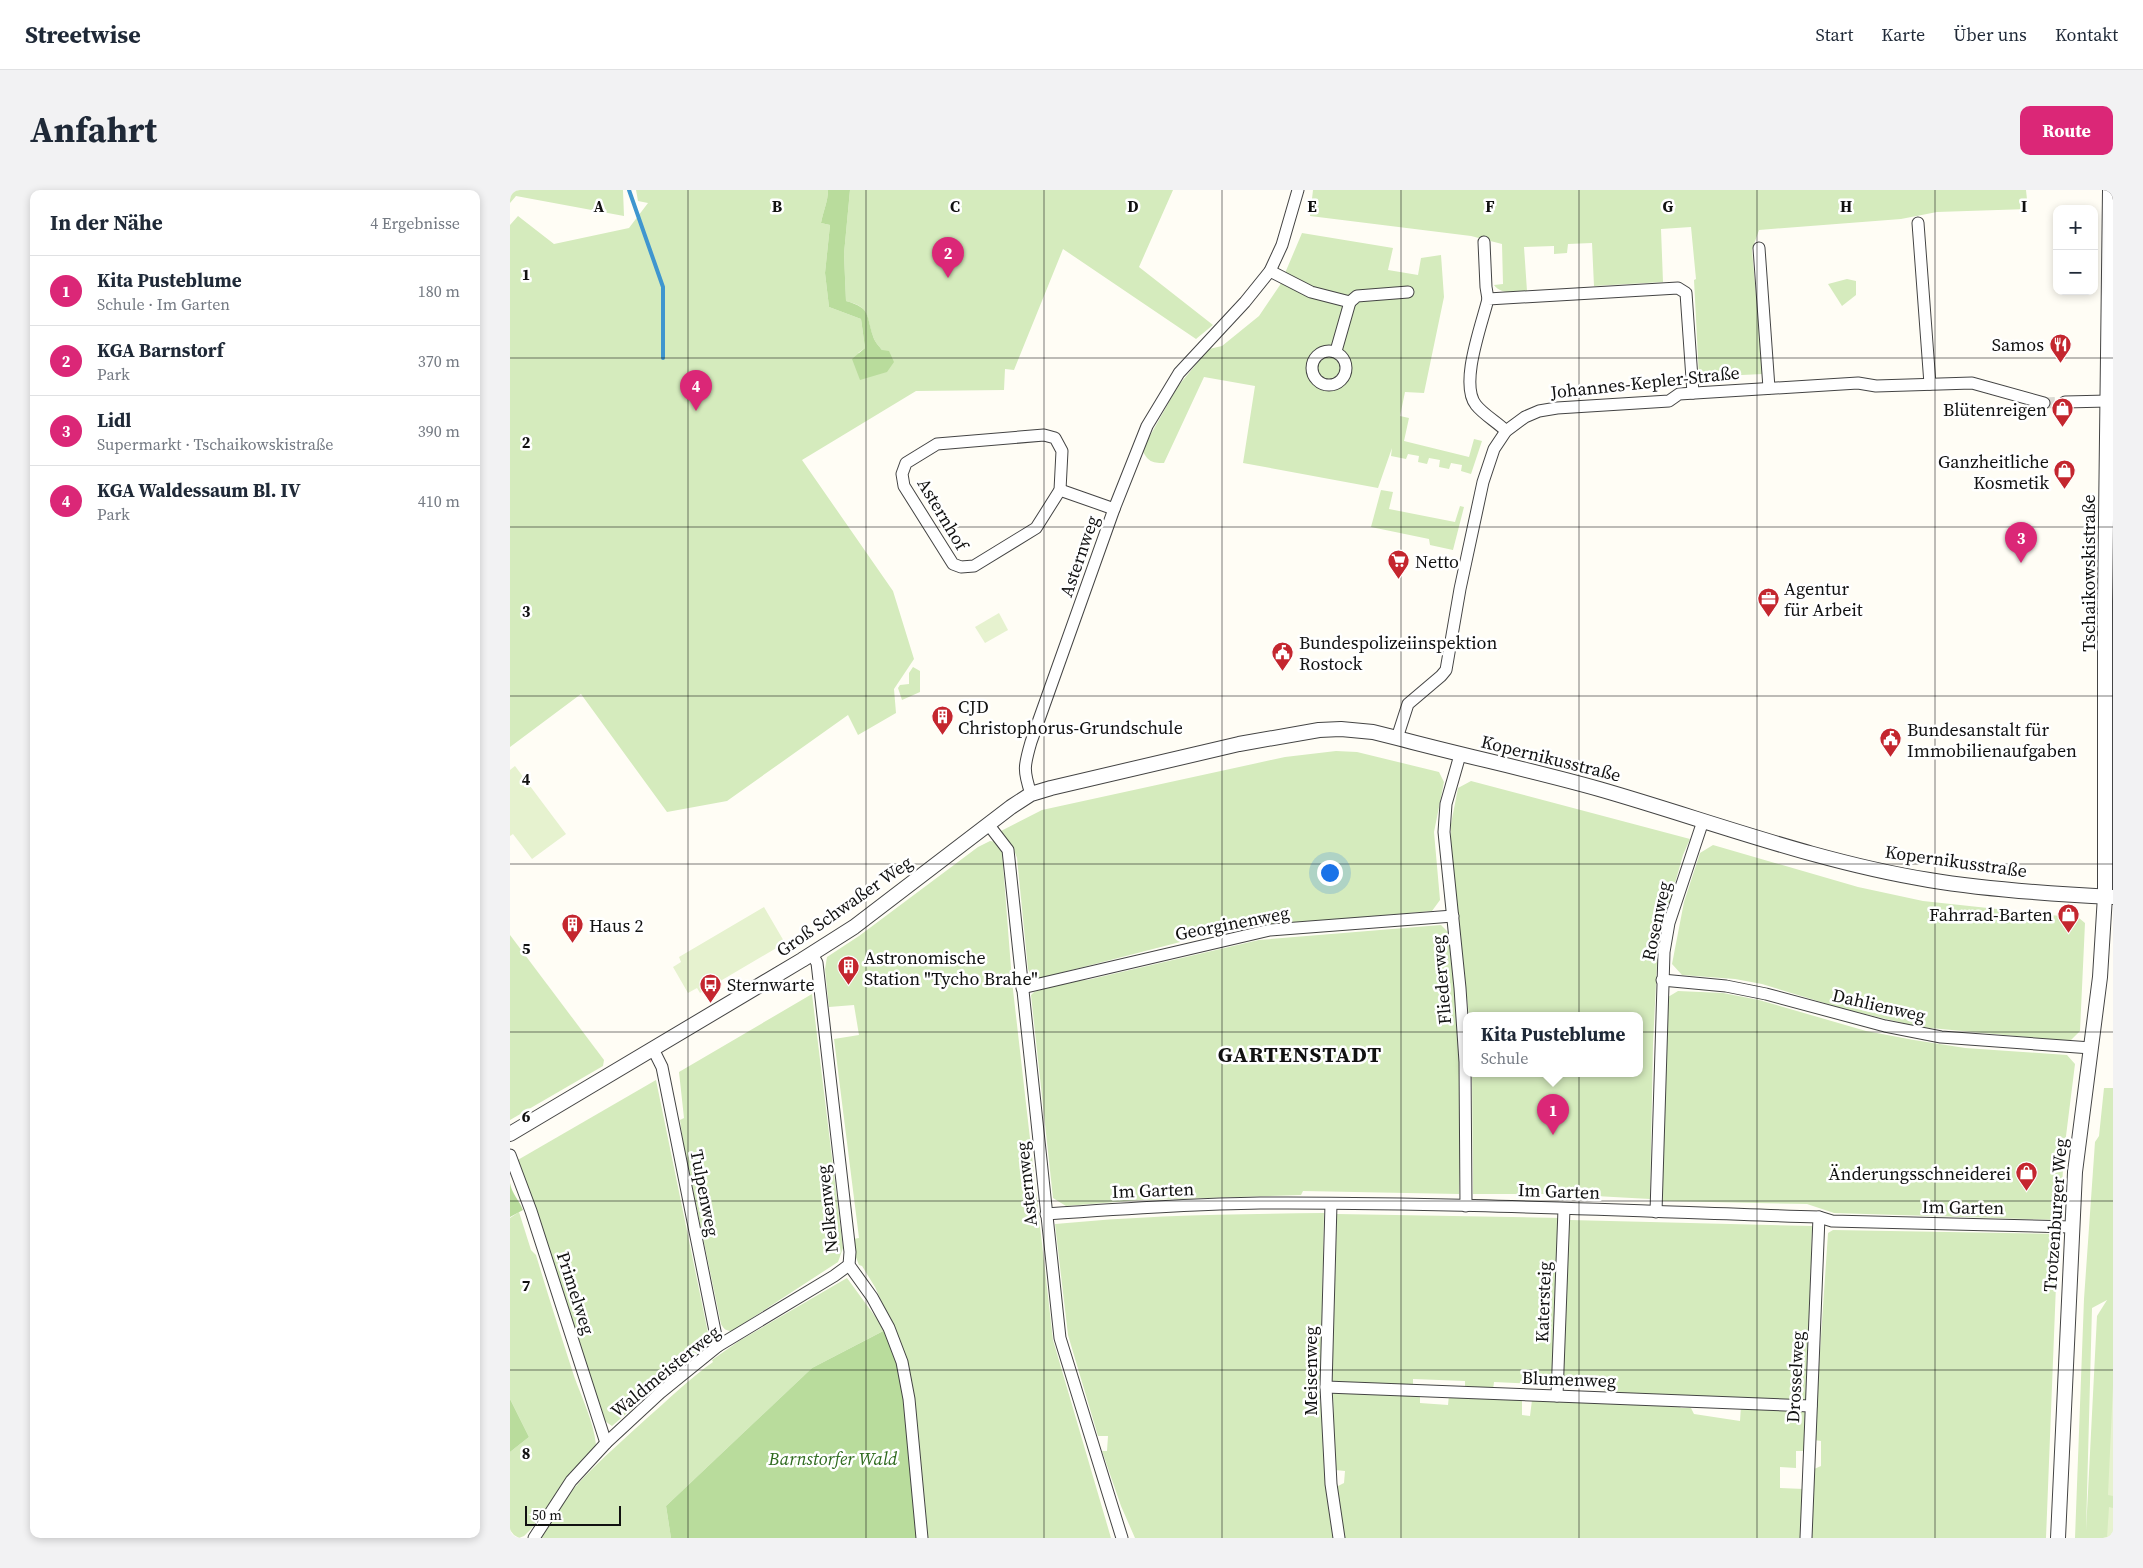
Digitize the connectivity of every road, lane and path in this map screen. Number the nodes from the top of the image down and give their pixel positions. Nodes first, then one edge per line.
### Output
1 (1298, 190) edge
2 (2110, 190) edge
3 (1918, 222) dead end
4 (1484, 242) dead end
5 (1759, 248) dead end
6 (1270, 271) junction
7 (1408, 292) dead end
8 (1488, 299) junction
9 (1350, 302) junction
10 (1336, 352) dead end
11 (1930, 384) junction
12 (1768, 388) junction
13 (1693, 393) junction
14 (2108, 401) junction
15 (2066, 402) tunnel mouth
16 (2044, 403) tunnel mouth
17 (1506, 431) junction
18 (1060, 490) junction
19 (1114, 509) junction
20 (1398, 738) junction
21 (1460, 754) junction
22 (1032, 794) junction
23 (1703, 820) junction
24 (988, 824) junction
25 (2109, 896) edge
26 (1453, 916) junction
27 (812, 954) junction
28 (1662, 980) junction
29 (1022, 988) junction
30 (1463, 1038) edge
31 (2091, 1048) junction
32 (653, 1050) junction
33 (1465, 1077) edge
34 (510, 1134) edge
35 (510, 1155) edge
36 (1330, 1204) junction
37 (1466, 1206) junction
38 (1564, 1209) junction
39 (1656, 1212) junction
40 (1046, 1214) junction
41 (1818, 1217) junction
42 (2071, 1227) junction
43 (849, 1265) junction
44 (718, 1346) junction
45 (1326, 1387) junction
46 (1557, 1396) junction
47 (1811, 1406) junction
48 (606, 1443) junction
49 (534, 1538) edge
50 (922, 1538) edge
51 (1122, 1538) edge
52 (1338, 1538) edge
53 (1806, 1538) edge
54 (2058, 1538) edge

1 - 6 street, Asternweg
2 - 14 street, Tschaikowskistraße
3 - 11 street
4 - 8 street
5 - 12 street
6 - 9 street
6 - 19 street, Asternweg
7 - 9 street
8 - 13 street
8 - 17 street
9 - 10 street
11 - 12 street, Johannes-Kepler-Straße
11 - 16 street, Johannes-Kepler-Straße
12 - 13 street, Johannes-Kepler-Straße
13 - 17 street, Johannes-Kepler-Straße
14 - 15 street
14 - 25 street, Tschaikowskistraße
17 - 20 street, Johannes-Kepler-Straße
18 - 18 street, Asternhof
18 - 19 street
19 - 22 street, Asternweg
20 - 21 street, Kopernikusstraße
20 - 22 street, Kopernikusstraße
21 - 23 street, Kopernikusstraße
21 - 26 street, Fliederweg
22 - 24 street, Kopernikusstraße
23 - 25 street, Kopernikusstraße
23 - 28 street, Rosenweg
24 - 27 street, Groß Schwaßer Weg
24 - 29 street, Asternweg
25 - 31 street, Trotzenburger Weg
26 - 29 street, Georginenweg
26 - 30 street, Fliederweg
27 - 32 street, Groß Schwaßer Weg
27 - 43 street, Nelkenweg
28 - 31 street, Dahlienweg
28 - 39 street, Rosenweg
29 - 40 street, Asternweg
31 - 42 street, Trotzenburger Weg
32 - 34 street, Groß Schwaßer Weg
32 - 44 street, Tulpenweg
33 - 37 street, Fliederweg
35 - 48 street, Primelweg
36 - 37 street, Im Garten
36 - 40 street, Im Garten
36 - 45 street, Meisenweg
37 - 38 street, Im Garten
38 - 39 street, Im Garten
38 - 46 street, Katersteig
39 - 41 street, Im Garten
40 - 51 street, Asternweg
41 - 42 street, Im Garten
41 - 47 street, Drosselweg
42 - 54 street, Trotzenburger Weg
43 - 44 street, Waldmeisterweg
43 - 50 street, Nelkenweg
44 - 48 street, Waldmeisterweg
45 - 46 street, Blumenweg
45 - 52 street, Meisenweg
46 - 47 street, Blumenweg
47 - 53 street, Drosselweg
48 - 49 street, Waldmeisterweg

